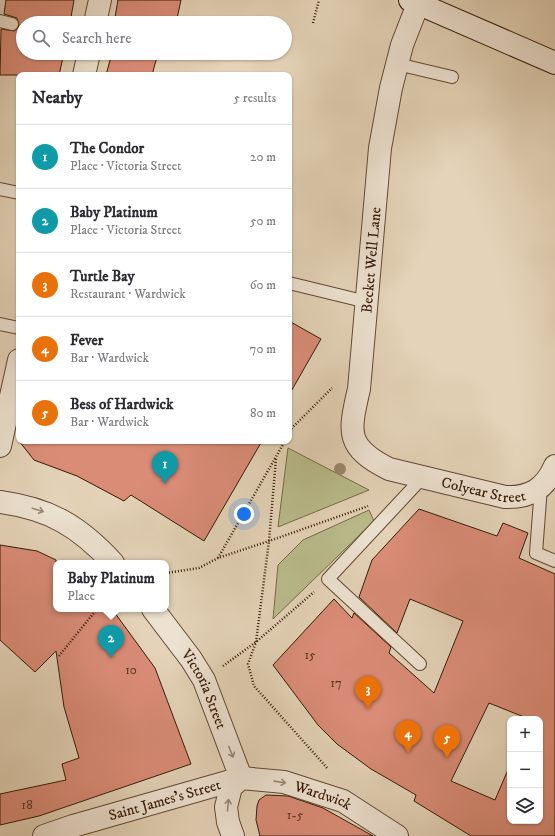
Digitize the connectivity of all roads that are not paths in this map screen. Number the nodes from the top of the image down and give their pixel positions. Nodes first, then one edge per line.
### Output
1 (100, 0) edge
2 (414, 2) edge
3 (97, 16) edge
4 (87, 60) edge
5 (555, 63) edge
6 (397, 64) junction
7 (85, 72) edge
8 (452, 77) dead end
9 (0, 188) edge
10 (16, 192) edge
11 (292, 284) edge
12 (367, 302) junction
13 (0, 324) edge
14 (16, 327) edge
15 (16, 374) edge
16 (0, 446) edge
17 (555, 466) edge
18 (423, 477) junction
19 (541, 486) junction
20 (0, 502) edge
21 (110, 560) edge
22 (555, 561) edge
23 (155, 612) edge
24 (420, 664) dead end
25 (241, 778) junction
26 (44, 836) edge
27 (233, 836) edge
28 (397, 836) edge

1 - 3 street
2 - 5 street
2 - 6 street, Becket Well Lane
4 - 7 street
6 - 8 lane
6 - 12 street, Becket Well Lane
9 - 10 lane
11 - 12 lane
12 - 18 street, Becket Well Lane
13 - 14 lane
15 - 16 street
17 - 19 street, Colyear Street
18 - 19 street, Colyear Street
18 - 24 lane
19 - 22 lane
20 -> 21 street
23 -> 25 street, Victoria Street
25 - 26 street, Saint James's Street
27 -> 25 street
25 -> 28 street, Wardwick

